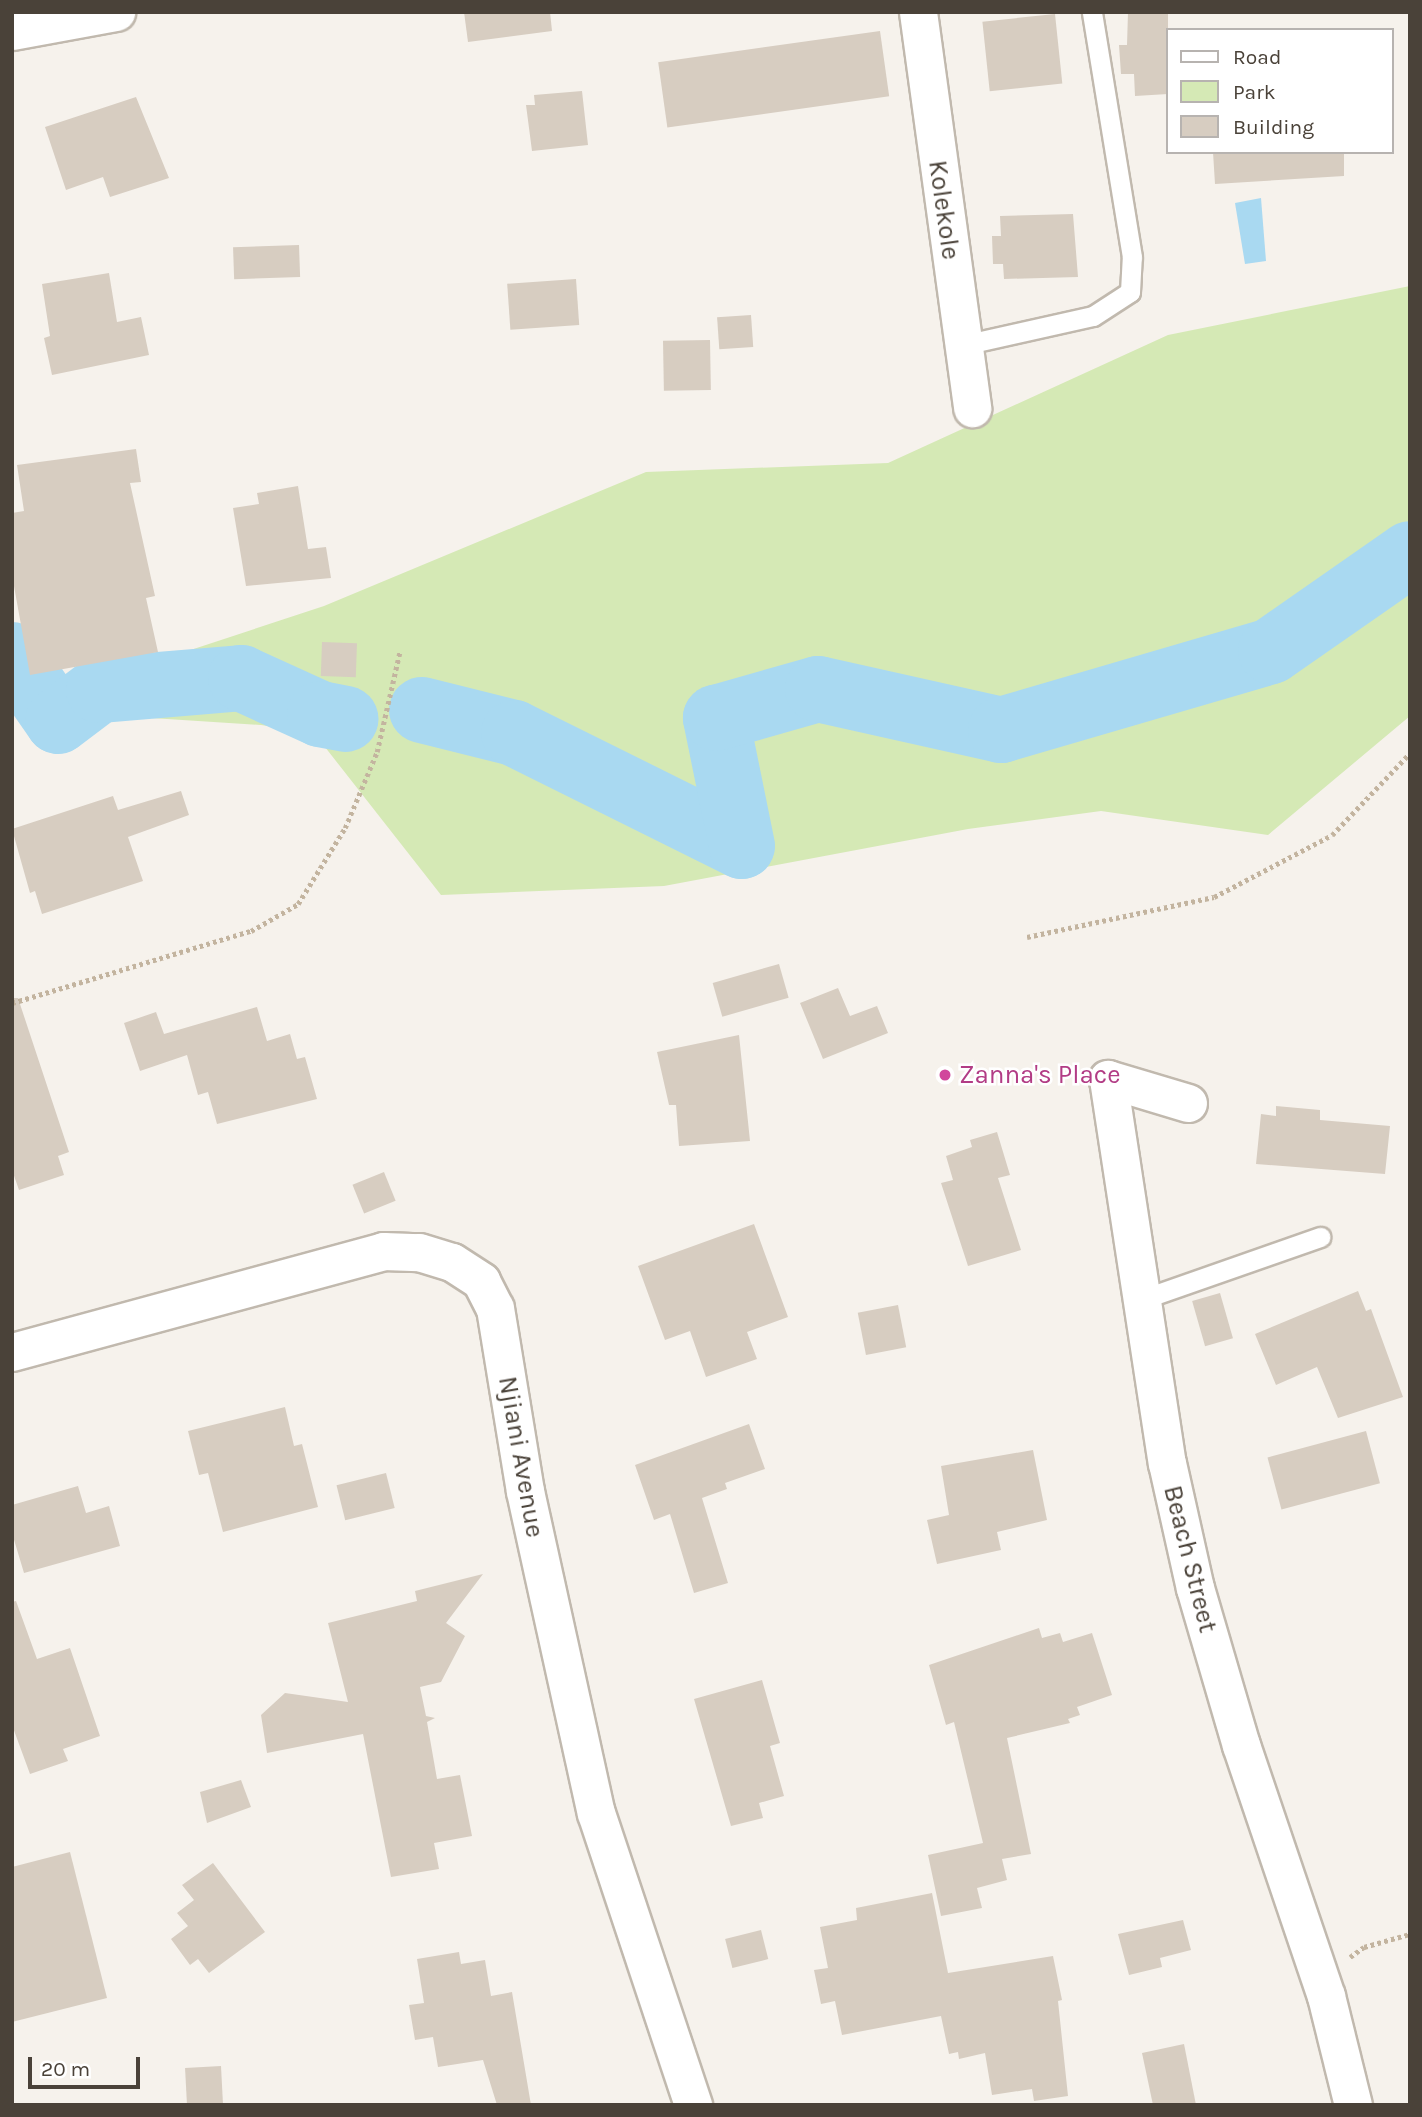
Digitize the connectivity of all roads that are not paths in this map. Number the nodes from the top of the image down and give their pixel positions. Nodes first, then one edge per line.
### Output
1 (116, 12) edge
2 (918, 12) edge
3 (1092, 12) edge
4 (12, 31) edge
5 (963, 345) junction
6 (972, 408) dead end
7 (1188, 1103) dead end
8 (1320, 1237) dead end
9 (1143, 1299) junction
10 (12, 1352) edge
11 (693, 2105) edge
12 (1353, 2105) edge

1 - 4 street
2 - 5 street, Kolekole
3 - 5 lane
5 - 6 street, Kolekole
7 - 9 street, Beach Street
8 - 9 lane
9 - 12 street, Beach Street
10 - 11 street, Njiani Avenue

